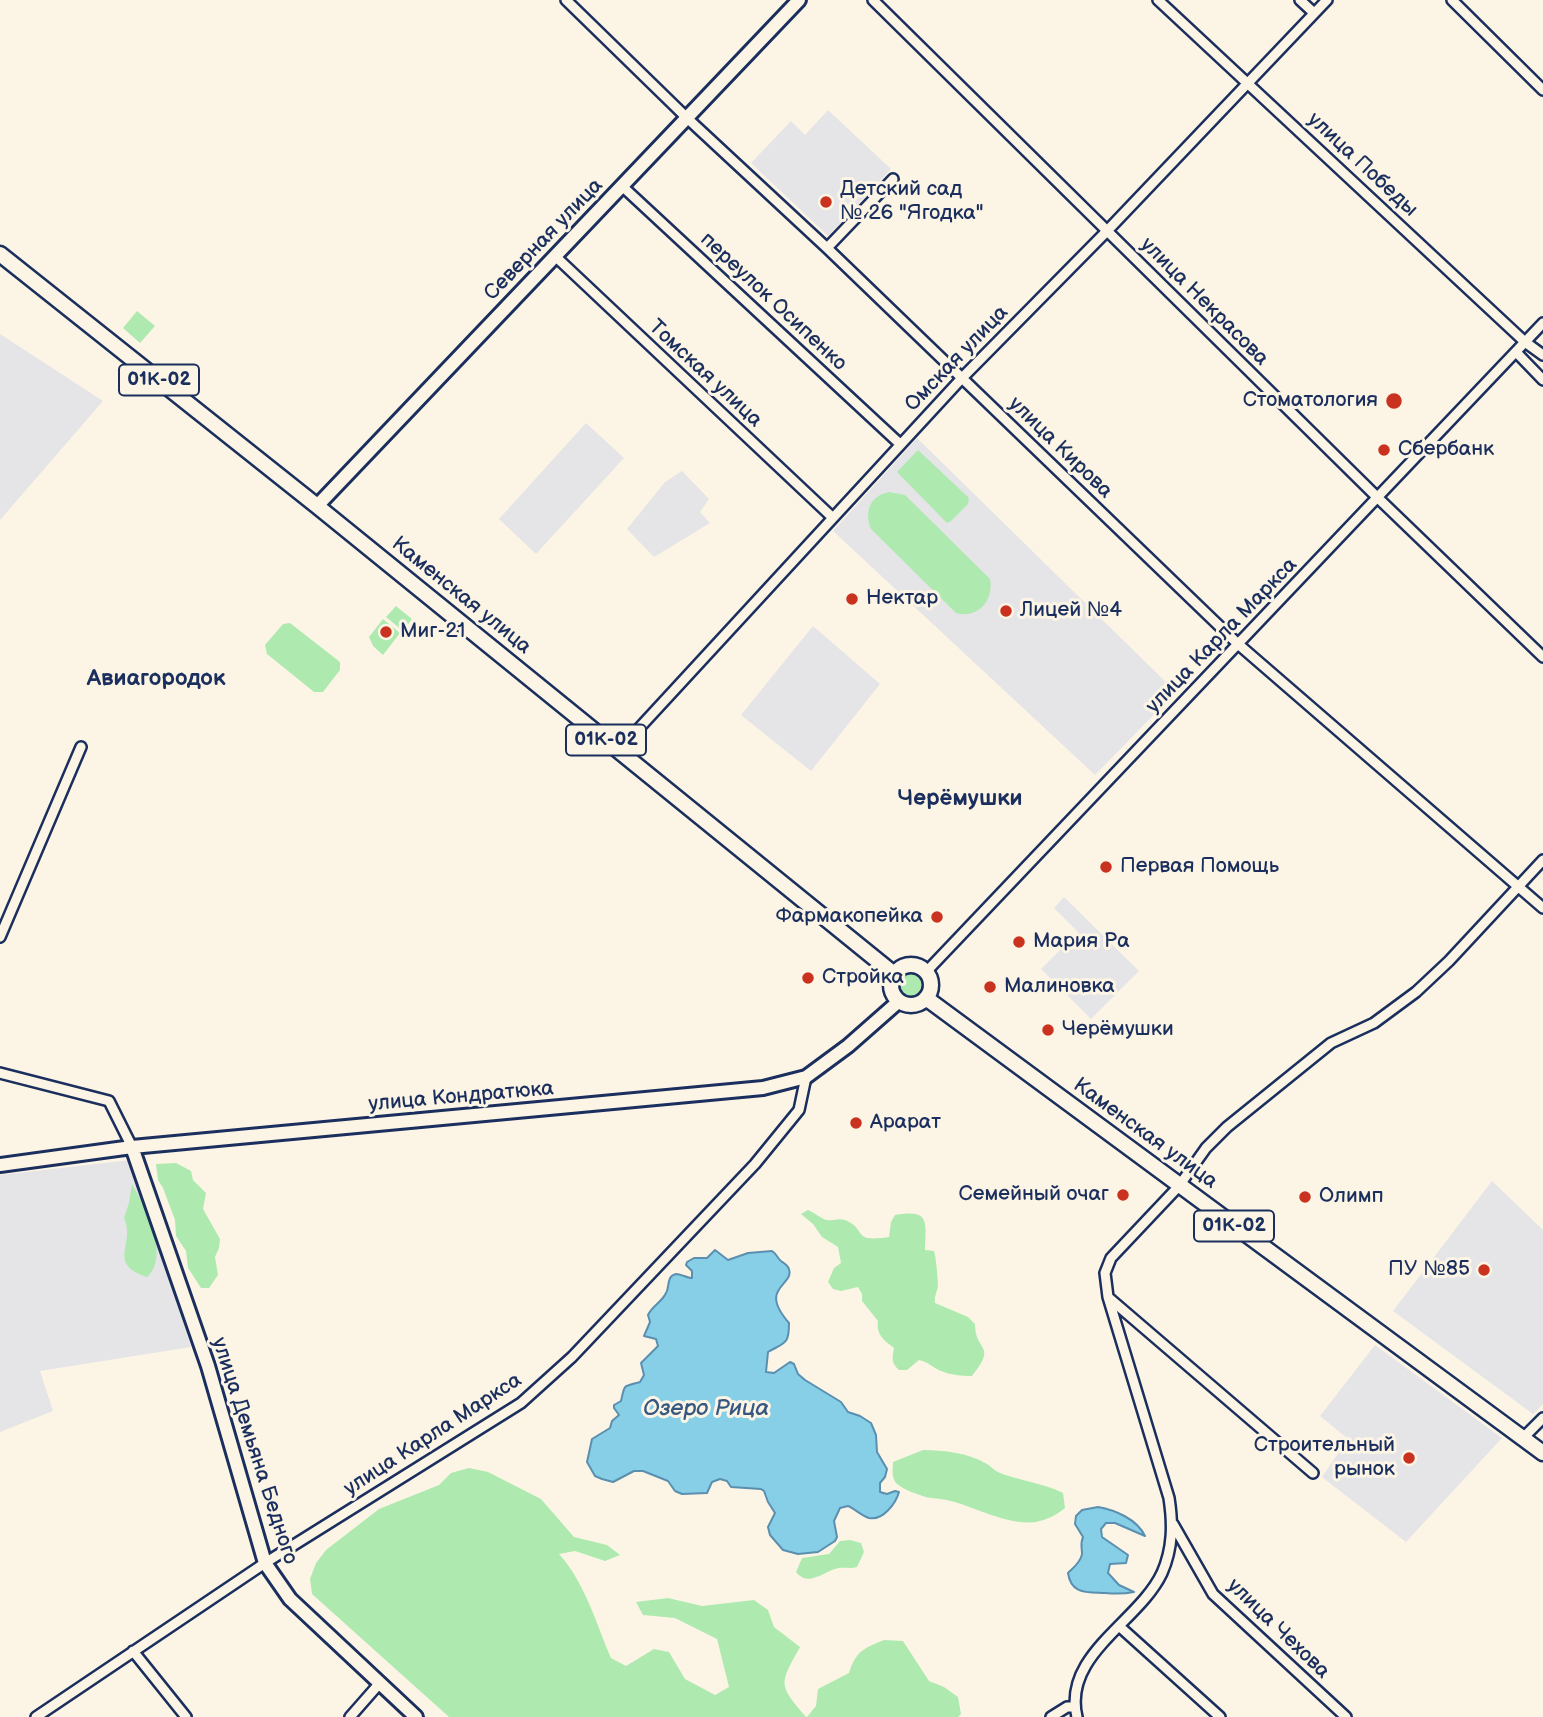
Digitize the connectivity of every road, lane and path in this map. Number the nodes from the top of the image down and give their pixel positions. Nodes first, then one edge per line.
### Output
1 (566, 0) edge
2 (799, 0) edge
3 (873, 0) edge
4 (1158, 0) edge
5 (1300, 0) edge
6 (1327, 0) edge
7 (1452, 0) edge
8 (1314, 13) junction
9 (1248, 83) junction
10 (1543, 90) edge
11 (687, 118) junction
12 (893, 179) dead end
13 (622, 186) junction
14 (1107, 231) junction
15 (827, 248) junction
16 (0, 254) edge
17 (555, 257) junction
18 (1543, 323) edge
19 (1525, 342) junction
20 (1516, 352) junction
21 (1543, 355) edge
22 (962, 378) junction
23 (1543, 380) edge
24 (900, 444) junction
25 (1378, 498) junction
26 (317, 506) junction
27 (832, 517) junction
28 (1238, 644) junction
29 (1543, 657) edge
30 (81, 747) dead end
31 (619, 750) junction
32 (1543, 860) edge
33 (1518, 885) junction
34 (1543, 908) edge
35 (0, 937) edge
36 (926, 972) junction
37 (894, 974) junction
38 (926, 998) junction
39 (898, 1002) junction
40 (0, 1073) edge
41 (806, 1077) junction
42 (132, 1147) junction
43 (0, 1165) edge
44 (1179, 1186) junction
45 (1108, 1297) junction
46 (1543, 1418) edge
47 (1524, 1437) junction
48 (1543, 1453) edge
49 (1313, 1473) dead end
50 (1172, 1523) junction
51 (265, 1563) junction
52 (1119, 1626) junction
53 (133, 1651) junction
54 (379, 1684) junction
55 (1074, 1707) junction
56 (36, 1717) edge
57 (187, 1717) edge
58 (350, 1717) edge
59 (416, 1717) edge
60 (1052, 1717) edge
61 (1077, 1717) edge
62 (1220, 1717) edge
63 (1346, 1717) edge

1 - 11 street, улица Кирова
2 - 11 street, Северная улица
3 - 14 street, улица Некрасова
4 - 9 street, улица Победы
5 - 8 street
6 - 8 street, Омская улица
7 - 10 street
8 - 9 street, Омская улица
9 - 14 street, Омская улица
9 - 19 street, улица Победы
11 - 13 street, Северная улица
11 - 15 street, улица Кирова
12 - 15 street
13 - 17 street, Северная улица
13 - 24 street, переулок Осипенко
14 - 22 street, Омская улица
14 - 25 street, улица Некрасова
15 - 22 street, улица Кирова
16 - 26 main road, Каменская улица / 01К-02
17 - 26 street, Северная улица
17 - 27 street, Томская улица
18 - 19 street, улица Карла Маркса
19 - 20 street, улица Карла Маркса
19 - 21 street, улица Победы
20 - 23 street
20 - 25 street, улица Карла Маркса
22 - 24 street, Омская улица
22 - 28 street, улица Кирова
24 - 27 street, Омская улица
25 - 28 street, улица Карла Маркса
25 - 29 street, улица Некрасова
26 - 31 main road, Каменская улица / 01К-02
27 - 31 street, Омская улица
28 - 33 street, улица Кирова
28 - 36 street, улица Карла Маркса
30 - 35 street
31 - 37 main road, Каменская улица / 01К-02
32 - 33 street
33 - 34 street, улица Кирова
33 - 44 street
36 - 37 main road
36 - 38 main road
37 - 39 main road
38 - 39 main road
38 - 44 main road, Каменская улица / 01К-02
39 - 41 street, улица Кондратюка
40 - 42 street
41 - 42 street, улица Кондратюка
41 - 51 street, улица Карла Маркса
42 - 43 street, улица Кондратюка
42 - 51 street, улица Демьяна Бедного
44 - 45 street
44 - 47 main road, Каменская улица / 01К-02
45 - 49 street
45 - 50 street
46 - 47 street
47 - 48 main road, Каменская улица / 01К-02
50 - 52 street
50 - 63 street, улица Чехова
51 - 53 street, улица Карла Маркса
51 - 54 street, улица Демьяна Бедного
52 - 55 street
52 - 62 street
53 - 56 street, улица Карла Маркса
53 - 57 street
54 - 58 street
54 - 59 street, улица Демьяна Бедного
55 - 60 street
55 - 61 street

